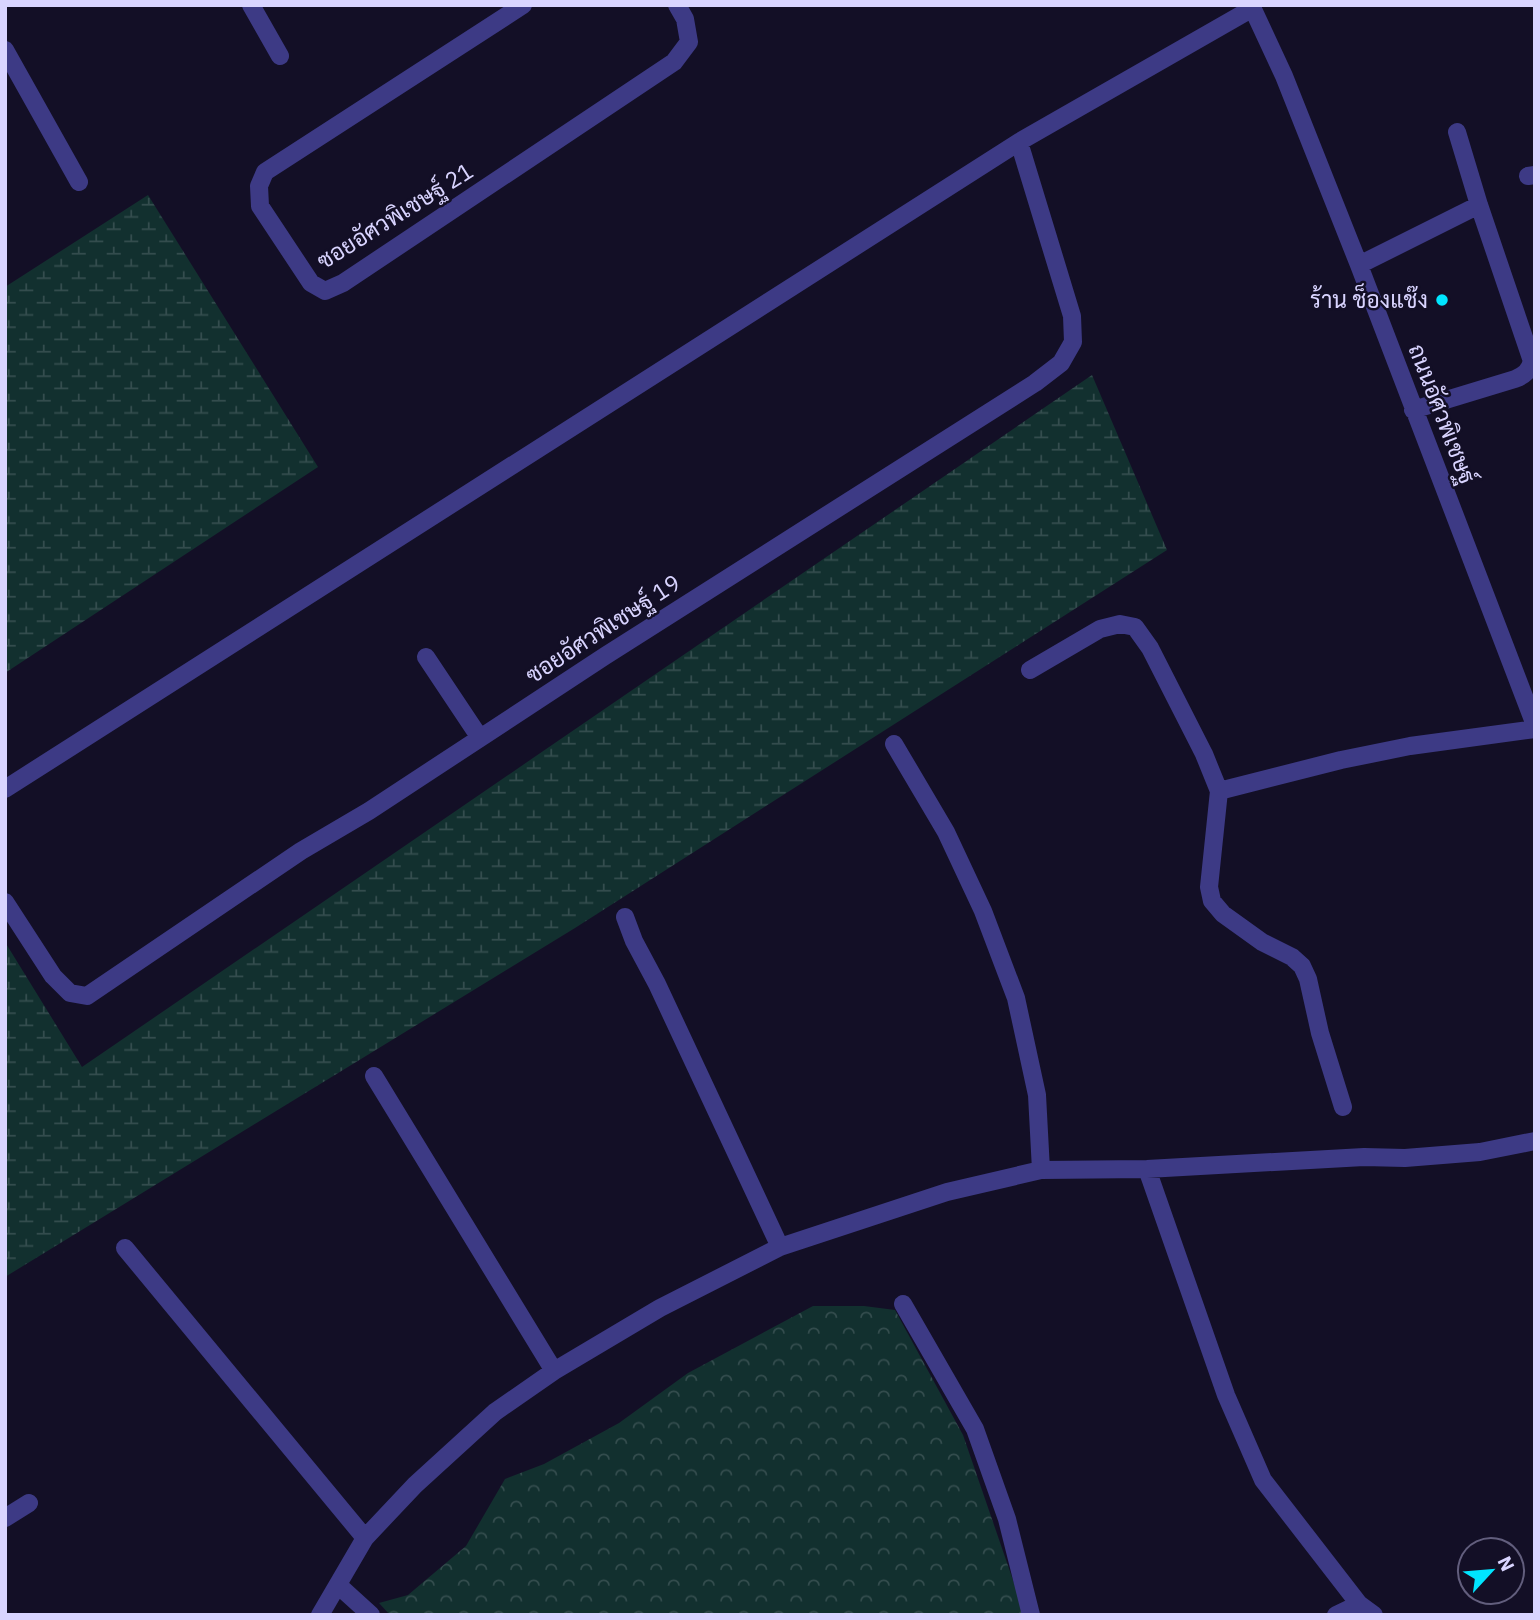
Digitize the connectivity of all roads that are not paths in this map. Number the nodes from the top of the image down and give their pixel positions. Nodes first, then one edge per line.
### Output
1 (251, 5) edge
2 (523, 5) edge
3 (677, 5) edge
4 (1252, 6) edge
5 (5, 50) edge
6 (280, 55) dead end
7 (1457, 132) dead end
8 (1019, 142) junction
9 (79, 182) dead end
10 (1479, 205) junction
11 (1359, 265) junction
12 (1413, 410) junction
13 (426, 657) dead end
14 (1030, 670) dead end
15 (1529, 694) edge
16 (1535, 727) edge
17 (480, 738) junction
18 (894, 744) dead end
19 (5, 789) edge
20 (1219, 791) junction
21 (5, 902) edge
22 (625, 917) dead end
23 (374, 1076) dead end
24 (1343, 1107) dead end
25 (1532, 1142) edge
26 (1147, 1169) junction
27 (1041, 1170) junction
28 (780, 1247) junction
29 (125, 1248) dead end
30 (903, 1304) dead end
31 (554, 1371) junction
32 (29, 1503) dead end
33 (5, 1518) edge
34 (365, 1538) junction
35 (338, 1585) junction
36 (1367, 1610) edge
37 (320, 1615) edge
38 (370, 1615) edge
39 (1031, 1615) edge
40 (1336, 1615) edge

1 - 6 street
2 - 3 street, ซอยอัศวพิเชษฐ์ 21
4 - 8 street
4 - 11 street, ถนนอัศวพิเชษฐ์
5 - 9 street
7 - 10 street
8 - 17 street, ซอยอัศวพิเชษฐ์ 19
8 - 19 street
10 - 11 street
10 - 12 street
11 - 12 street, ถนนอัศวพิเชษฐ์
12 - 15 street, ถนนอัศวพิเชษฐ์
13 - 17 street
14 - 20 street
15 - 16 street, ถนนอัศวพิเชษฐ์
16 - 20 street
17 - 21 street, ซอยอัศวพิเชษฐ์ 19
18 - 27 street
20 - 24 street
22 - 28 street
23 - 31 street
25 - 26 street
26 - 27 street
26 - 36 street
27 - 28 street
28 - 31 street
29 - 34 street
30 - 39 street
31 - 34 street
32 - 33 street
34 - 35 street
35 - 37 street
35 - 38 street
36 - 40 street

